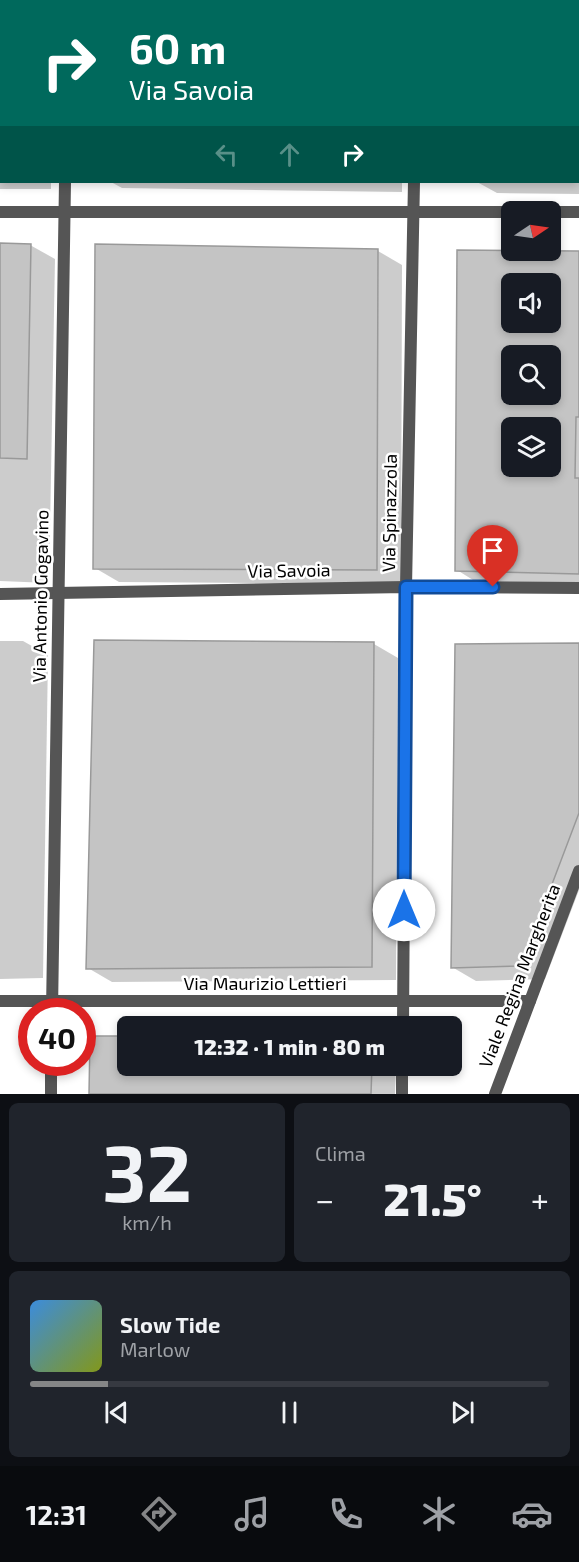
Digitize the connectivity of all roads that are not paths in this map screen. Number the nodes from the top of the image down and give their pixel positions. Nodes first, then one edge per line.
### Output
1 (65, 183) edge
2 (414, 183) edge
3 (414, 211) junction
4 (0, 212) edge
5 (65, 212) junction
6 (501, 212) edge
7 (561, 212) edge
8 (579, 212) edge
9 (406, 587) junction
10 (579, 588) edge
11 (59, 592) junction
12 (0, 594) edge
13 (579, 871) edge
14 (52, 998) edge
15 (0, 1000) edge
16 (530, 1001) junction
17 (18, 1002) edge
18 (403, 1002) junction
19 (96, 1005) edge
20 (402, 1016) edge
21 (51, 1076) edge
22 (402, 1076) edge
23 (51, 1094) edge
24 (402, 1094) edge
25 (495, 1094) edge

1 - 5 street, Via Antonio Gogavino
2 - 3 street, Via Spinazzola
3 - 5 street
3 - 6 street
3 - 9 street, Via Spinazzola
4 - 5 street
5 - 11 street, Via Antonio Gogavino
7 - 8 street
9 - 10 street, Via Savoia
9 - 11 street, Via Savoia
9 - 18 street, Via Spinazzola
11 - 12 street, Via Savoia
11 - 14 street, Via Antonio Gogavino
13 - 16 street, Viale Regina Margherita
15 - 17 street, Via Maurizio Lettieri
16 - 18 street, Via Maurizio Lettieri
16 - 25 street, Viale Regina Margherita
18 - 19 street, Via Maurizio Lettieri
18 - 20 street, Via Spinazzola
21 - 23 street
22 - 24 street

